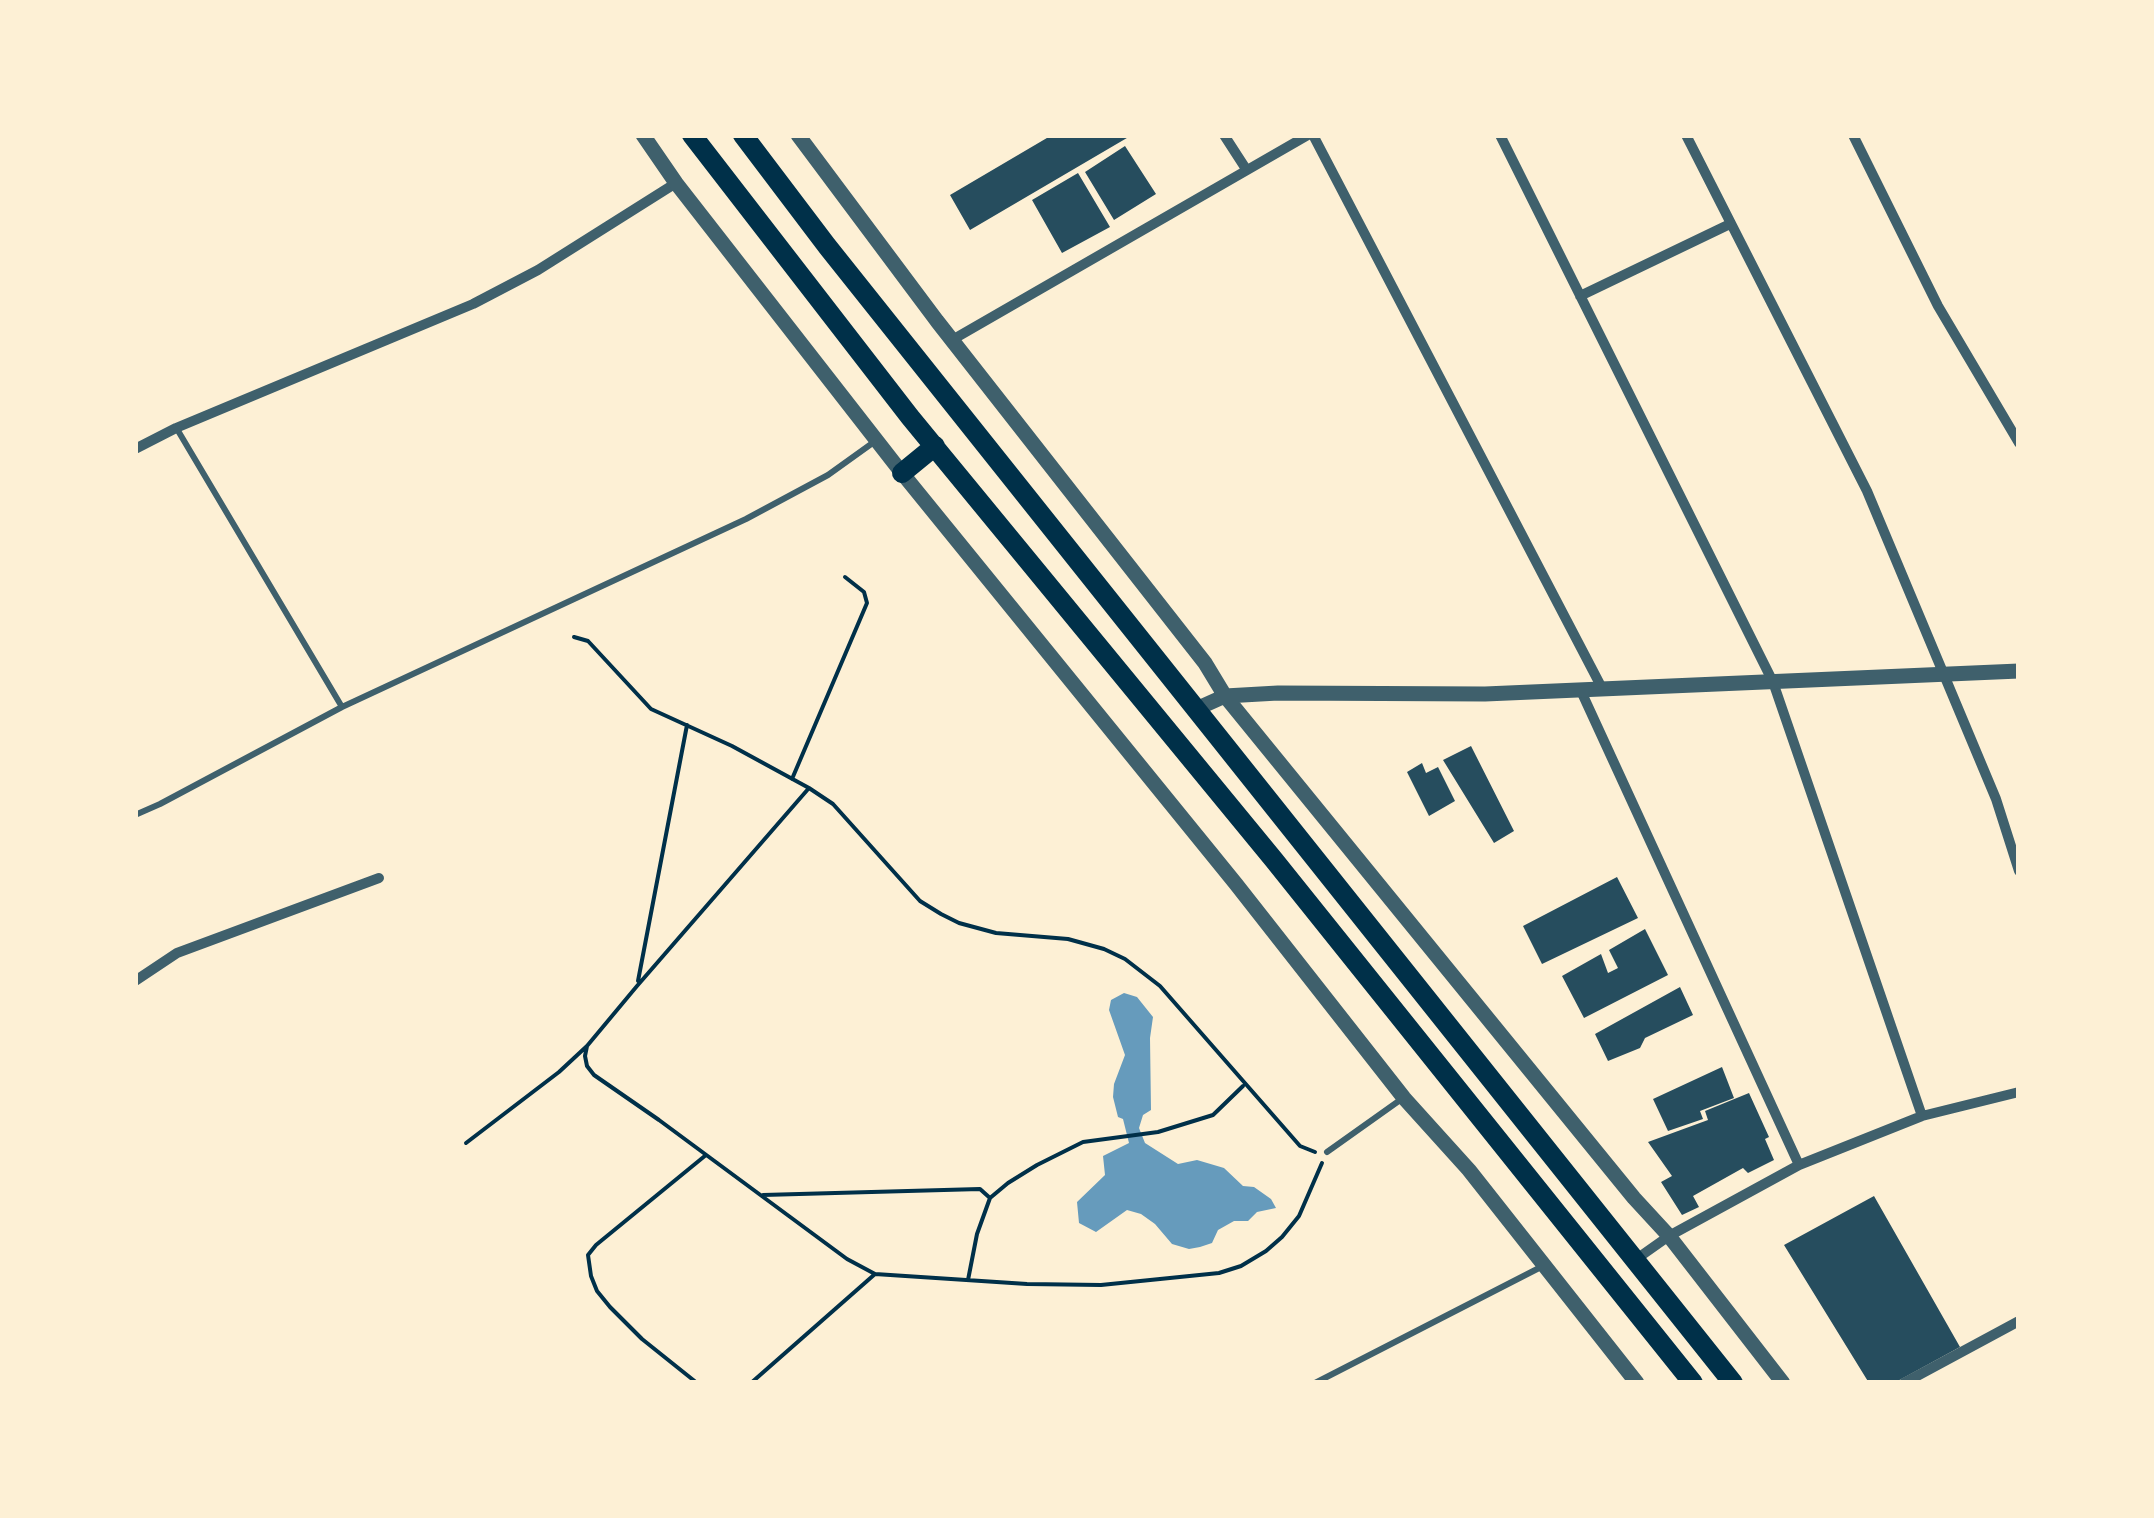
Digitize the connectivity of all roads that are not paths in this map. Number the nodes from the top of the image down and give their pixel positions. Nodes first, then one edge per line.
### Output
1 (643, 135) edge
2 (692, 135) edge
3 (743, 135) edge
4 (798, 135) edge
5 (1224, 135) edge
6 (1310, 135) edge
7 (1500, 135) edge
8 (1686, 135) edge
9 (1853, 135) edge
10 (1246, 170) junction
11 (676, 183) junction
12 (1730, 224) junction
13 (1580, 296) junction
14 (952, 340) junction
15 (176, 428) junction
16 (877, 439) junction
17 (2019, 444) edge
18 (935, 446) junction
19 (135, 448) edge
20 (902, 473) junction
21 (2019, 672) edge
22 (1945, 674) junction
23 (1773, 682) junction
24 (1581, 690) junction
25 (1603, 690) junction
26 (1225, 696) junction
27 (342, 707) junction
28 (1196, 709) junction
29 (135, 815) edge
30 (2019, 871) edge
31 (379, 878) dead end
32 (135, 981) edge
33 (2019, 1092) edge
34 (1404, 1098) junction
35 (1922, 1116) junction
36 (1327, 1152) road end
37 (1799, 1165) junction
38 (1668, 1236) junction
39 (1635, 1260) junction
40 (1544, 1266) junction
41 (2019, 1321) edge
42 (1315, 1383) edge
43 (1637, 1383) edge
44 (1693, 1383) edge
45 (1733, 1383) edge
46 (1783, 1383) edge
47 (1904, 1383) edge

1 - 11 street
2 - 18 highway
3 - 28 highway
4 - 14 street
5 - 10 street
6 - 10 street
6 - 25 street
7 - 13 street
8 - 12 street
9 - 17 street
10 - 14 street
11 - 15 street
11 - 16 street
12 - 13 street
12 - 22 street
13 - 23 street
14 - 26 street
15 - 19 street
15 - 27 lane
16 - 20 street
16 - 27 lane
18 - 20 highway
18 - 44 highway
20 - 34 street
21 - 22 street
22 - 23 street
22 - 30 street
23 - 25 street
23 - 35 street
24 - 25 street
24 - 26 street
24 - 37 street
26 - 28 street
26 - 38 street
27 - 29 lane
28 - 39 highway
31 - 32 street
33 - 35 street
34 - 36 lane
34 - 40 street
35 - 37 street
37 - 38 street
38 - 39 street
38 - 46 street
39 - 45 highway
40 - 42 lane
40 - 43 street
41 - 47 street

